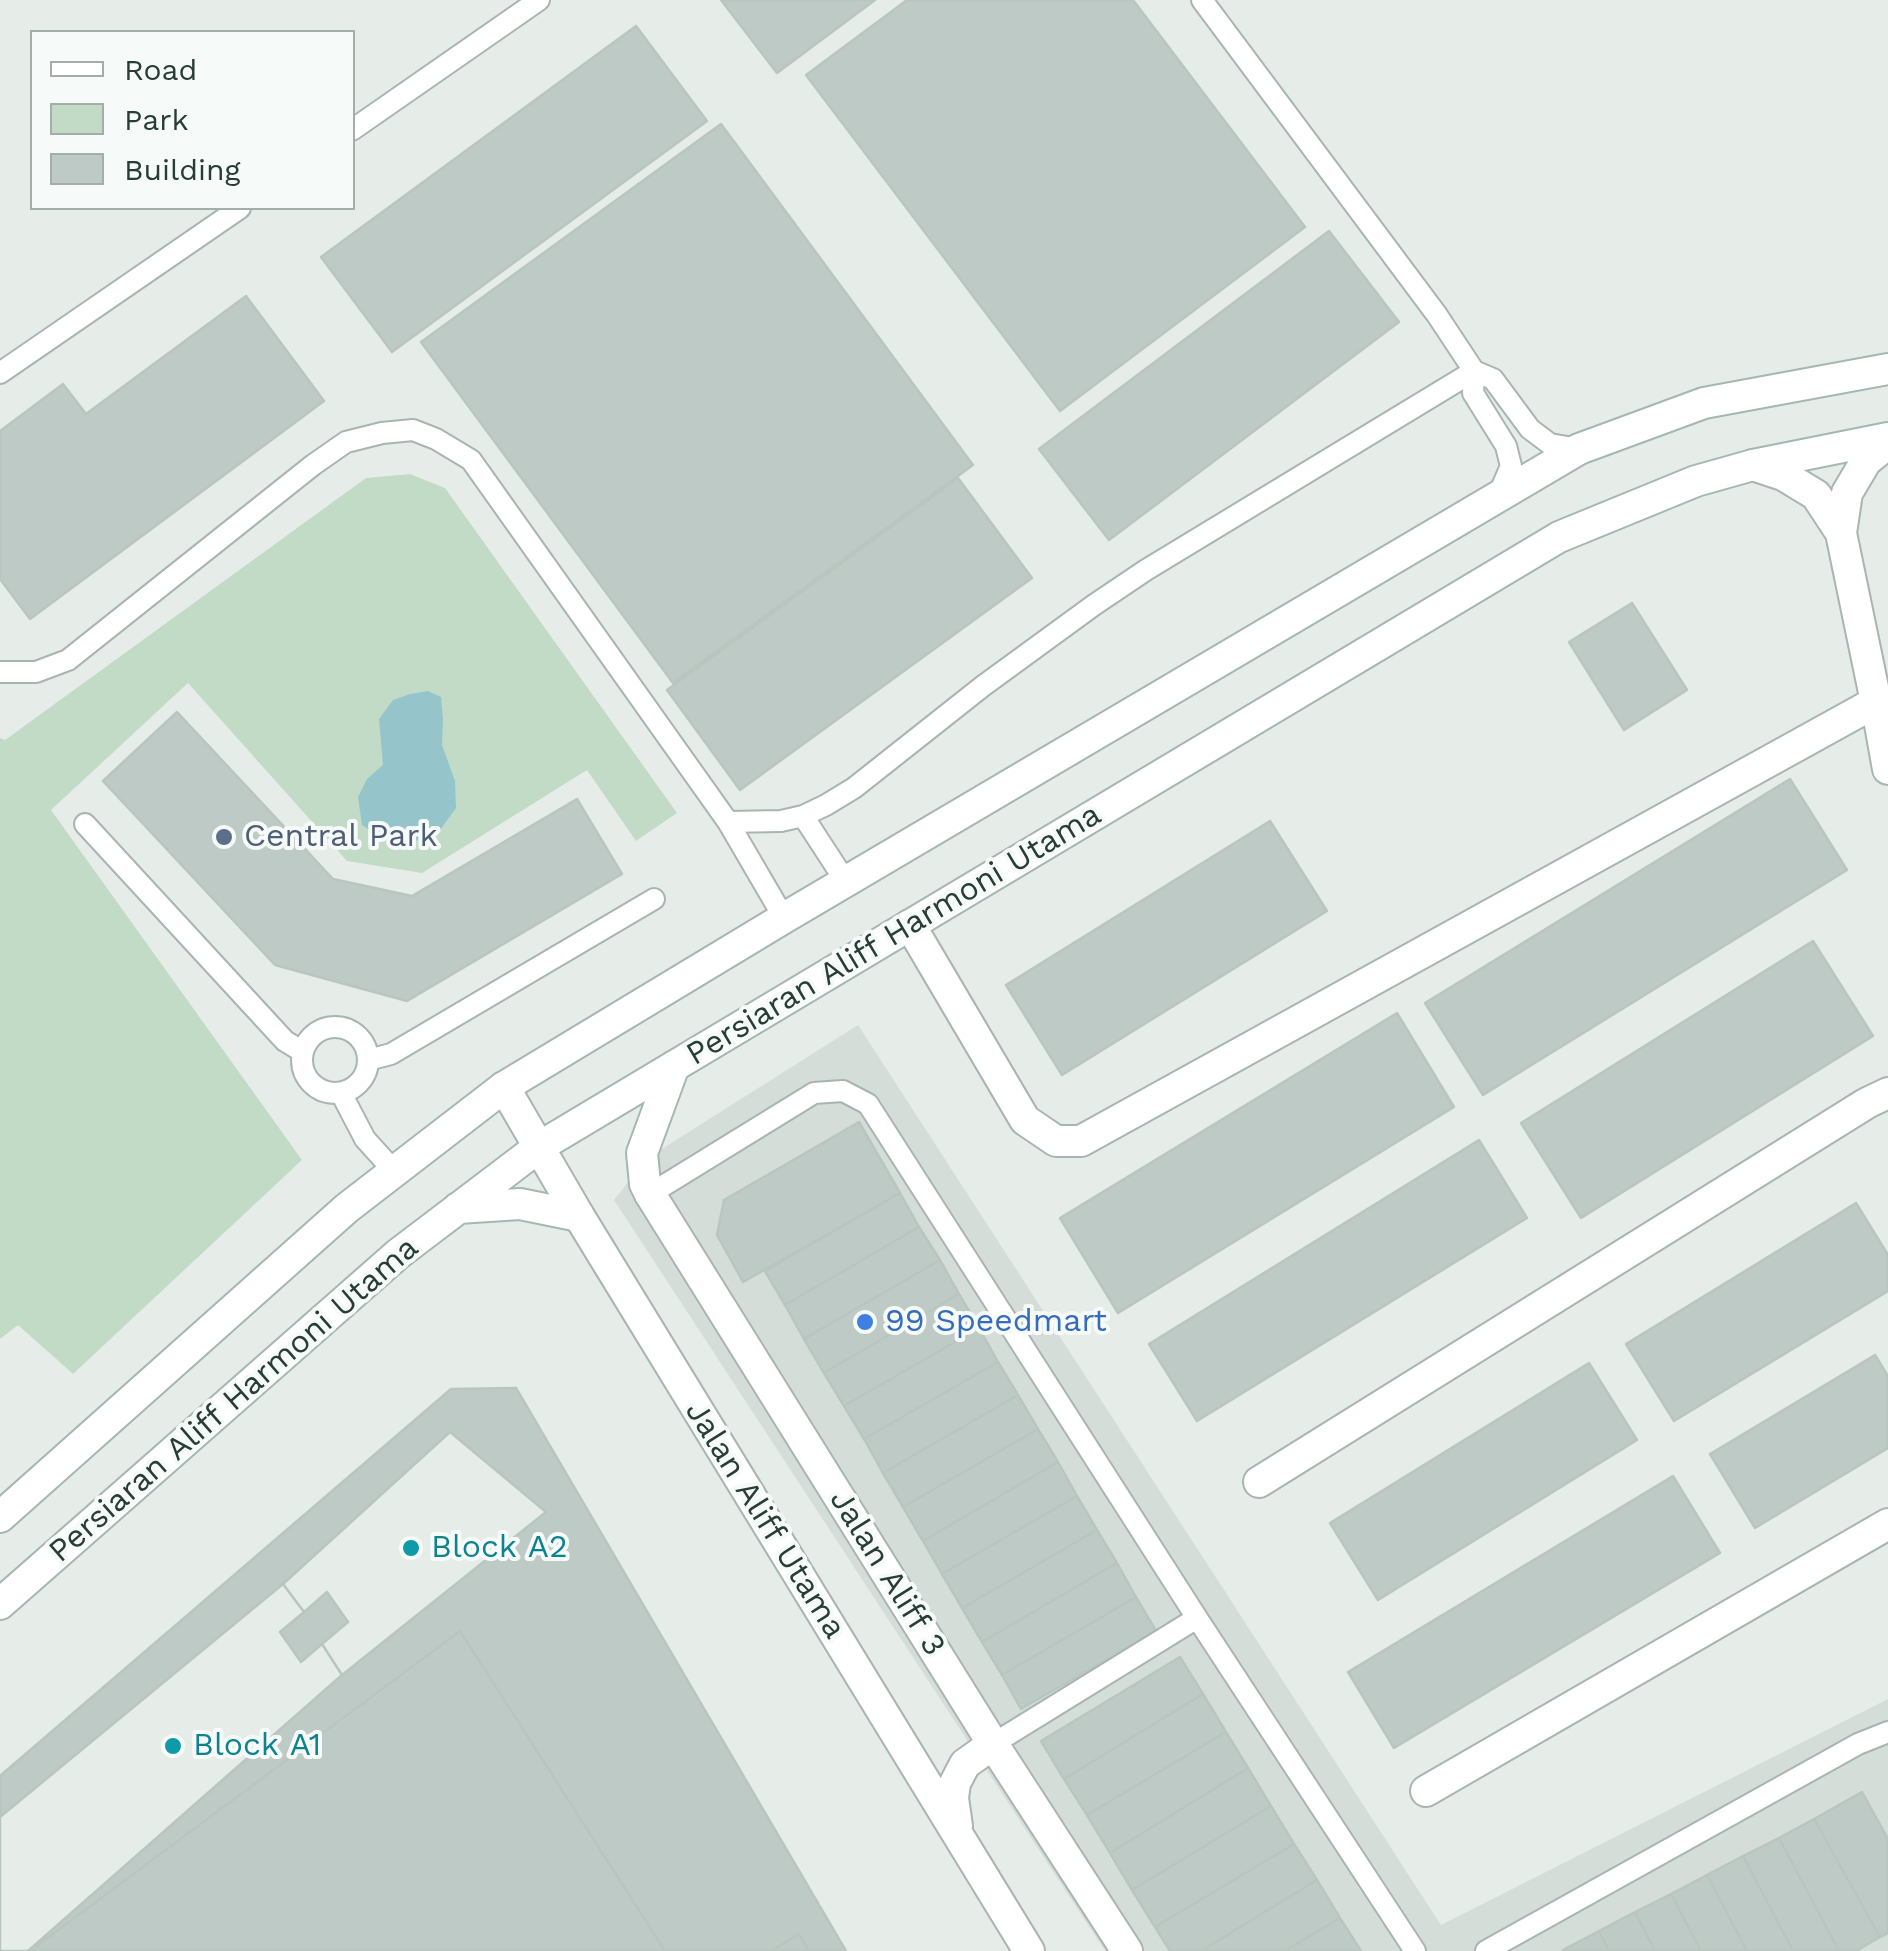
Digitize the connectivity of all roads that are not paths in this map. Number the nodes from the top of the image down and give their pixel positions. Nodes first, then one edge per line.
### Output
1 (539, 0) edge
2 (1202, 0) edge
3 (355, 128) edge
4 (237, 210) edge
5 (1888, 369) edge
6 (1474, 371) junction
7 (0, 373) edge
8 (1888, 440) edge
9 (1579, 449) junction
10 (1753, 465) junction
11 (1496, 499) junction
12 (1841, 533) junction
13 (0, 672) edge
14 (1882, 701) edge
15 (1888, 769) edge
16 (803, 816) junction
17 (728, 822) junction
18 (85, 824) dead end
19 (846, 882) junction
20 (654, 899) dead end
21 (784, 918) junction
22 (910, 925) junction
23 (303, 1052) junction
24 (368, 1060) junction
25 (674, 1066) junction
26 (504, 1087) junction
27 (342, 1093) junction
28 (1888, 1093) edge
29 (538, 1147) junction
30 (394, 1172) junction
31 (650, 1194) junction
32 (458, 1208) junction
33 (578, 1216) junction
34 (1259, 1482) dead end
35 (0, 1517) edge
36 (1888, 1524) edge
37 (0, 1604) edge
38 (1197, 1618) junction
39 (1888, 1732) edge
40 (896, 1733) junction
41 (994, 1744) junction
42 (965, 1764) junction
43 (1426, 1791) dead end
44 (958, 1834) junction
45 (1029, 1951) edge
46 (1128, 1951) edge
47 (1415, 1951) edge
48 (1486, 1951) edge

1 - 3 lane
2 - 6 lane
4 - 7 lane
5 - 9 street, Persiaran Aliff Harmoni Utama
6 - 9 lane
6 - 11 lane
6 - 16 lane
8 - 10 street, Persiaran Aliff Harmoni Utama
8 - 12 street
9 - 11 street, Persiaran Aliff Harmoni Utama
10 - 12 street
10 - 22 street, Persiaran Aliff Harmoni Utama
11 - 19 street, Persiaran Aliff Harmoni Utama
12 - 14 street
13 - 17 lane
14 - 15 street
14 - 22 street
16 - 17 lane
16 - 19 lane
17 - 21 lane
18 - 23 lane
19 - 21 street, Persiaran Aliff Harmoni Utama
20 - 24 lane
21 - 26 street, Persiaran Aliff Harmoni Utama
22 - 25 street, Persiaran Aliff Harmoni Utama
23 - 24 lane
23 - 27 lane
24 - 27 lane
25 - 29 street, Persiaran Aliff Harmoni Utama
25 - 31 street
26 - 29 street, Jalan Aliff Utama
26 - 30 street, Persiaran Aliff Harmoni Utama
27 - 30 lane
28 - 34 street
29 - 32 street, Persiaran Aliff Harmoni Utama
29 - 33 street, Jalan Aliff Utama
30 - 35 street, Persiaran Aliff Harmoni Utama
31 - 38 lane
31 - 41 street, Jalan Aliff 3
32 - 33 street
32 - 37 street, Persiaran Aliff Harmoni Utama
33 - 40 street, Jalan Aliff Utama
36 - 43 street
38 - 41 lane
38 - 47 lane
39 - 48 lane
40 - 42 street
40 - 44 street, Jalan Aliff Utama
41 - 42 street
41 - 46 street, Jalan Aliff 3
42 - 44 street
44 - 45 street, Jalan Aliff Utama

